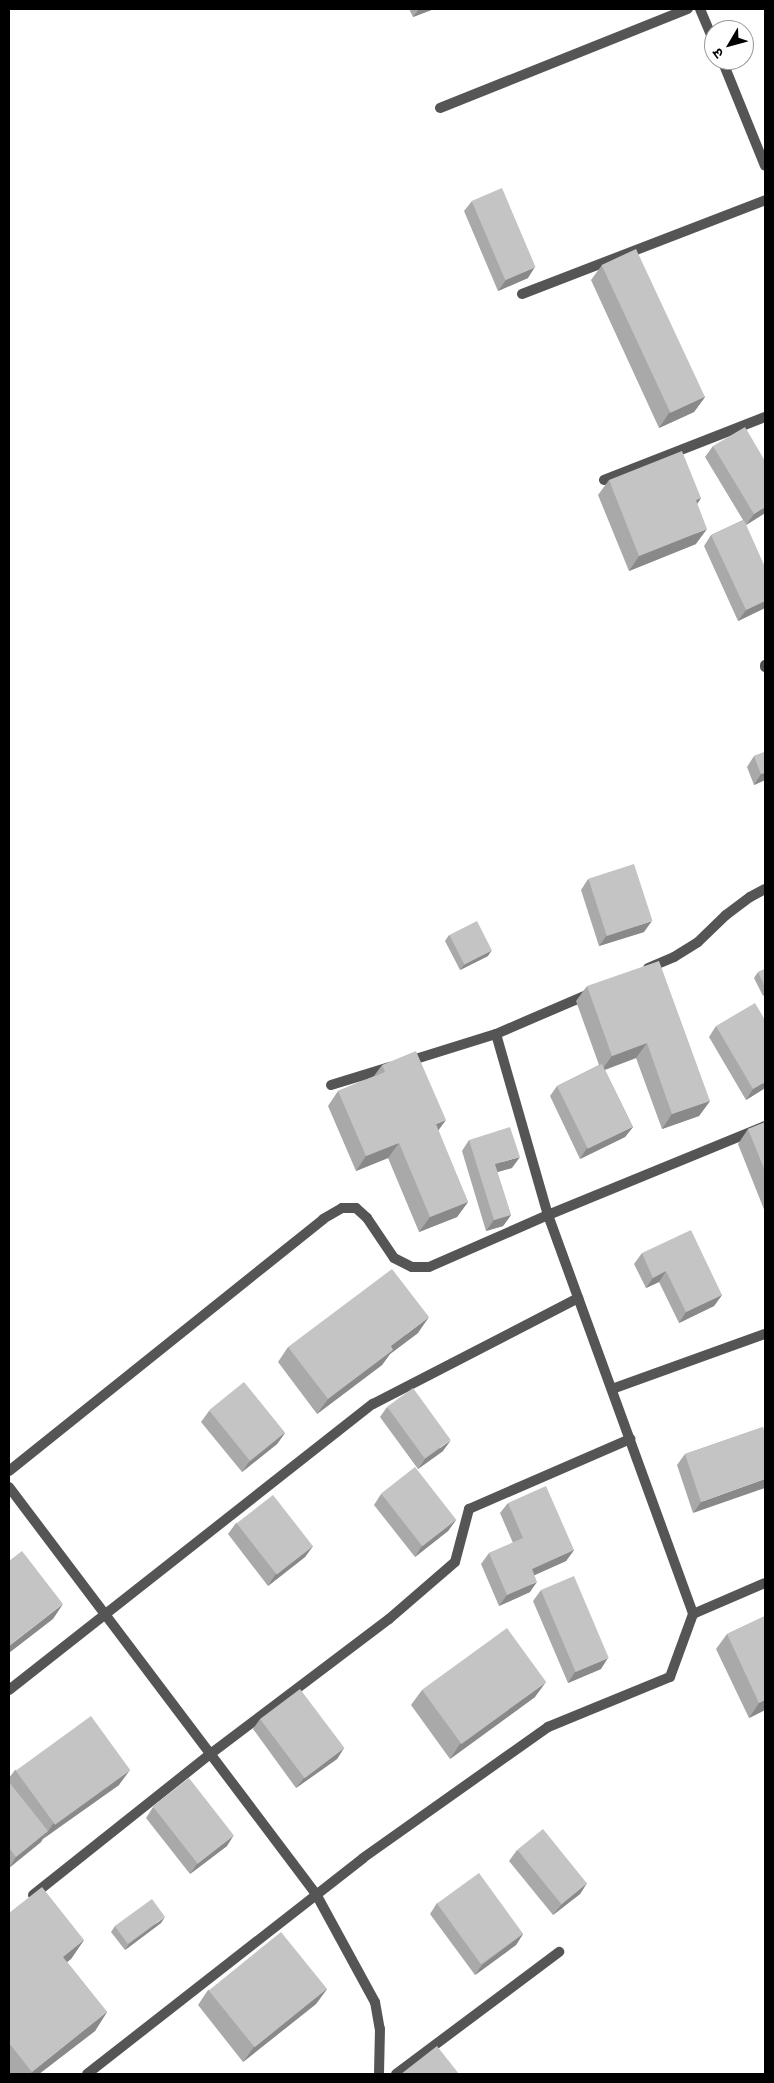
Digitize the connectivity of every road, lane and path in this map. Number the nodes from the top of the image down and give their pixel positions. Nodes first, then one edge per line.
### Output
1 (688, 9) edge
2 (726, 70) edge
3 (440, 108) dead end
4 (765, 166) edge
5 (765, 200) edge
6 (522, 294) dead end
7 (765, 417) edge
8 (604, 480) dead end
9 (765, 889) edge
10 (638, 973) edge
11 (603, 988) edge
12 (496, 1034) junction
13 (331, 1085) dead end
14 (765, 1126) edge
15 (548, 1215) junction
16 (578, 1298) junction
17 (765, 1334) edge
18 (612, 1389) junction
19 (630, 1439) junction
20 (9, 1471) edge
21 (9, 1487) edge
22 (765, 1584) edge
23 (694, 1614) junction
24 (105, 1615) junction
25 (9, 1690) edge
26 (209, 1755) junction
27 (316, 1894) junction
28 (24, 1902) edge
29 (559, 1952) dead end
30 (87, 2074) edge
31 (380, 2074) edge
32 (396, 2074) edge

1 - 3 street
2 - 4 street
5 - 6 street
7 - 8 street
9 - 10 street
11 - 12 street
12 - 13 street
12 - 15 street
14 - 15 street
15 - 16 street
15 - 20 street
16 - 18 street
16 - 24 street
17 - 18 street
18 - 19 street
19 - 23 street
19 - 26 street
21 - 24 street
22 - 23 street
23 - 27 street
24 - 25 street
24 - 26 street
26 - 27 street
26 - 28 street
27 - 30 street
27 - 31 street
29 - 32 street

